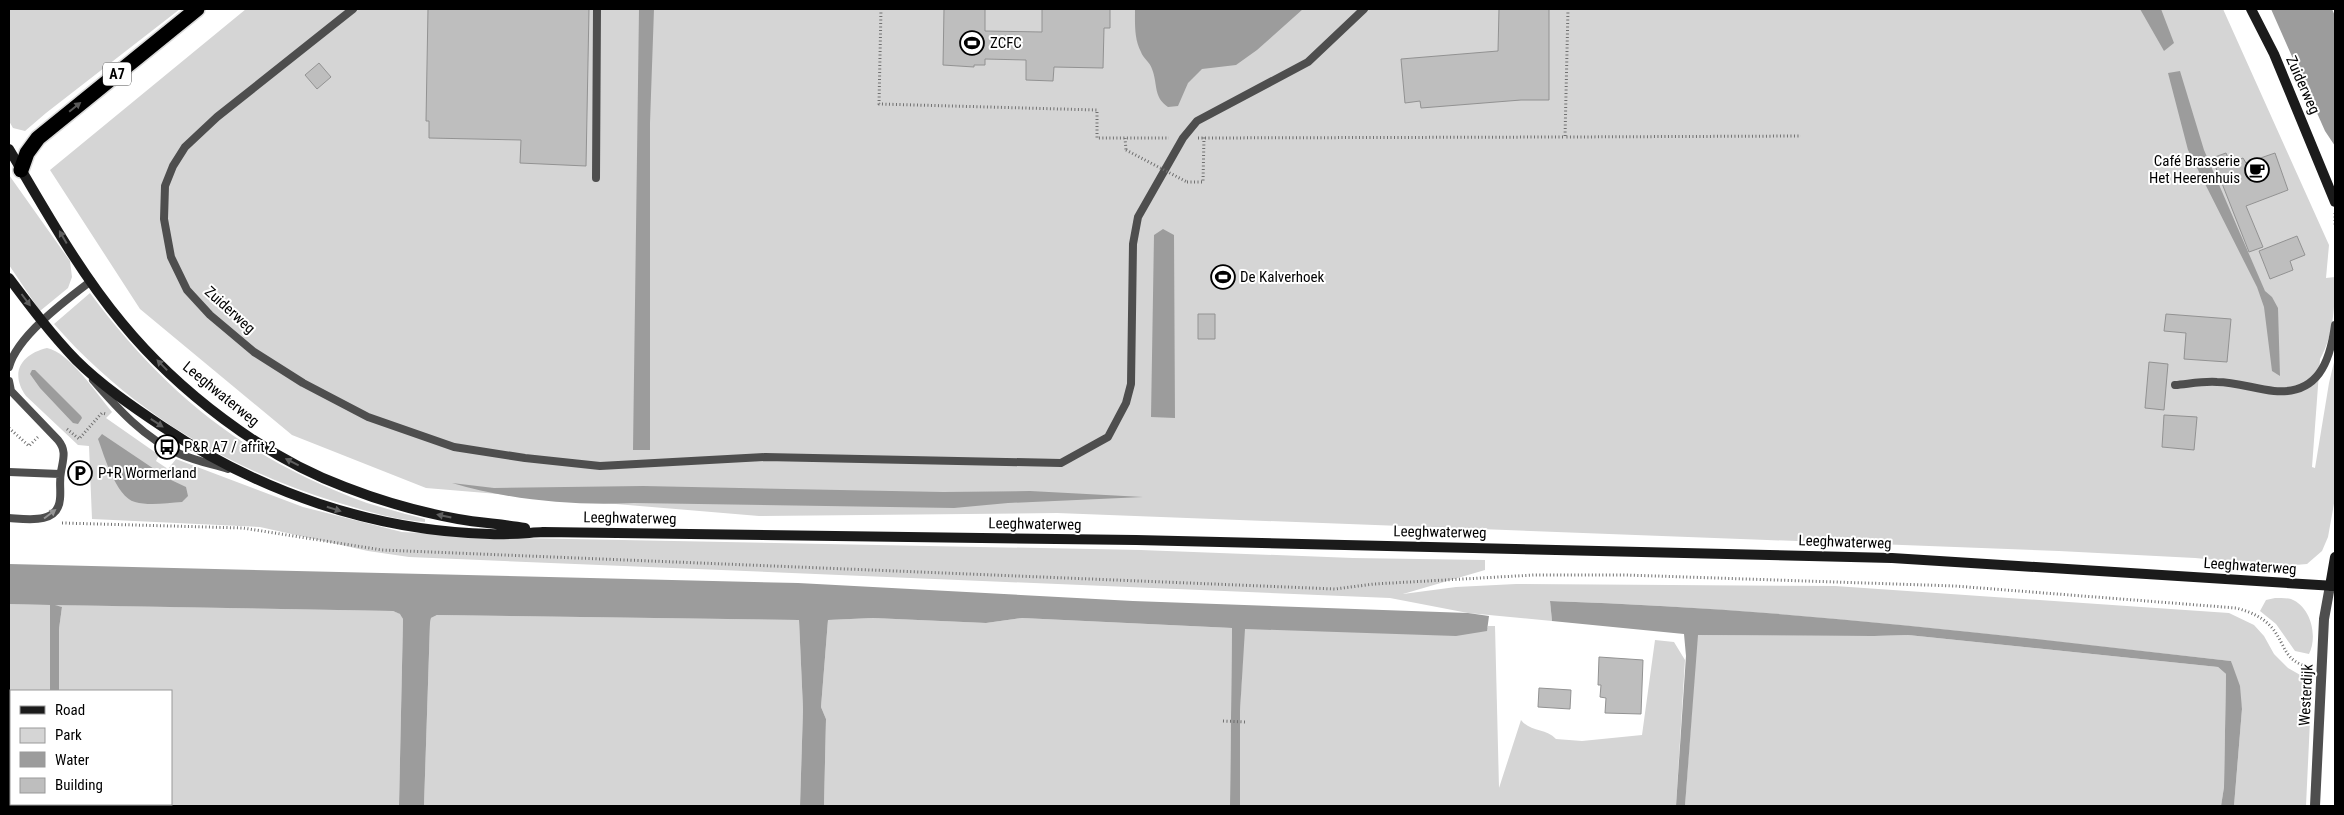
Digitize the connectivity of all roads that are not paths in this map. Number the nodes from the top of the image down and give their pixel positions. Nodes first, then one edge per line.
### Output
1 (197, 9) edge
2 (353, 9) edge
3 (597, 9) edge
4 (1364, 9) edge
5 (2251, 9) edge
6 (9, 149) edge
7 (21, 170) junction
8 (596, 178) dead end
9 (2335, 202) edge
10 (9, 278) edge
11 (91, 281) junction
12 (42, 322) junction
13 (2335, 325) edge
14 (9, 367) edge
15 (9, 381) edge
16 (2174, 385) dead end
17 (9, 472) edge
18 (60, 474) junction
19 (9, 518) edge
20 (543, 532) junction
21 (2335, 557) edge
22 (2332, 586) edge
23 (2315, 806) edge

7 -> 1 highway, A7
2 - 4 lane, Zuiderweg
3 - 8 lane
5 - 9 main road, Zuiderweg
6 - 7 main road, Leeghwaterweg
11 -> 7 main road, Leeghwaterweg
10 -> 12 main road, Leeghwaterweg
11 - 12 lane
20 -> 11 main road, Leeghwaterweg
12 - 14 lane
12 -> 20 main road, Leeghwaterweg
13 - 16 lane
15 - 18 lane
17 - 18 lane
19 -> 18 lane
20 - 22 main road, Leeghwaterweg
21 - 22 main road
22 - 23 street, Westerdijk

